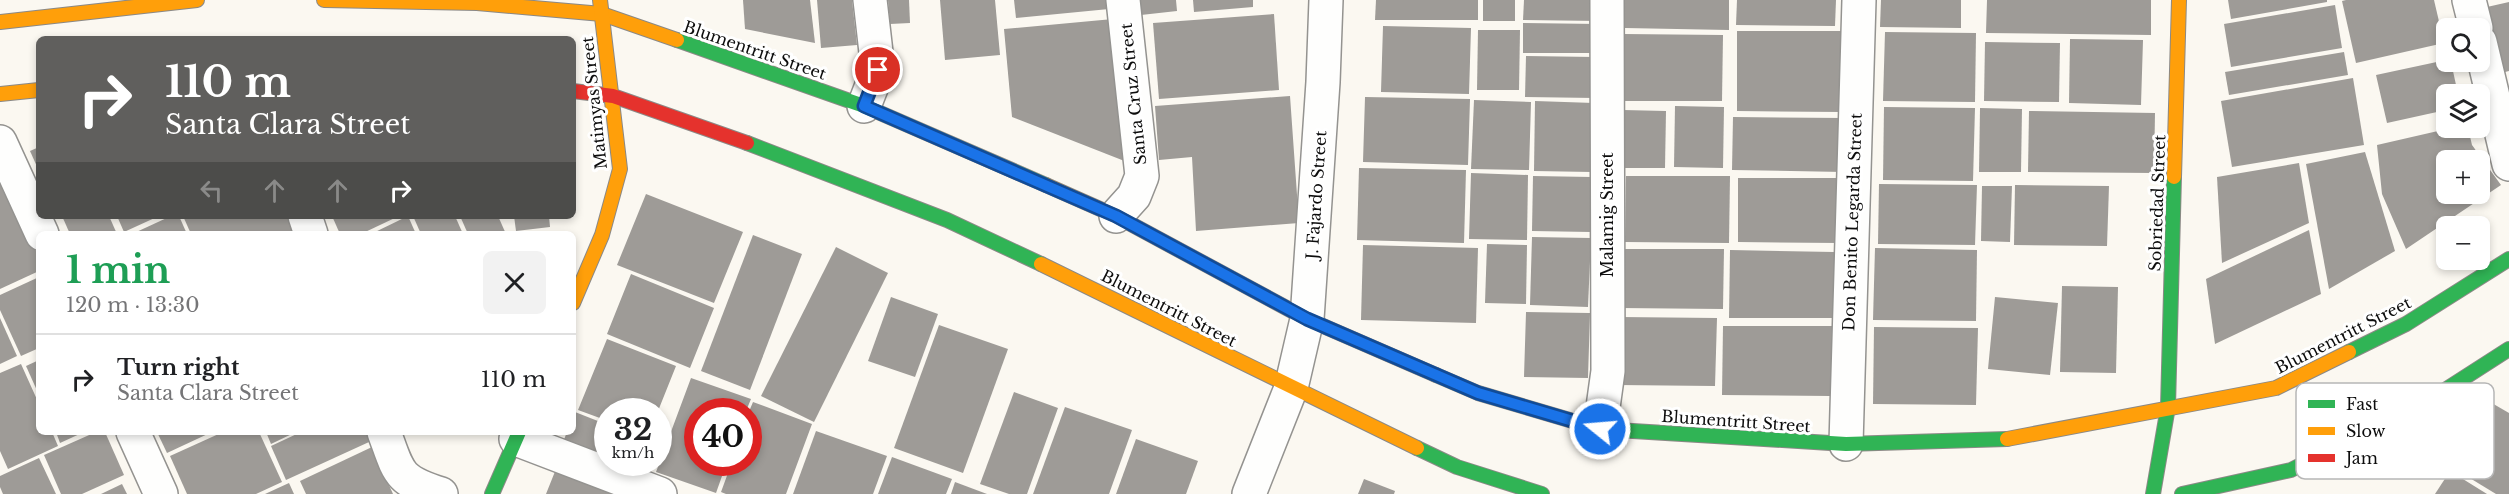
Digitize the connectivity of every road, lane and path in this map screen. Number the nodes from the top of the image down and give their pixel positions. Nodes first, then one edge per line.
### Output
1 (197, 0) edge
2 (324, 0) edge
3 (870, 0) edge
4 (1123, 0) edge
5 (1326, 0) edge
6 (1606, 0) edge
7 (1859, 0) edge
8 (2179, 0) edge
9 (2469, 0) edge
10 (601, 7) edge
11 (2474, 18) edge
12 (0, 22) edge
13 (2487, 72) edge
14 (36, 90) edge
15 (576, 91) edge
16 (0, 94) edge
17 (613, 96) junction
18 (864, 106) junction
19 (0, 142) edge
20 (2509, 164) edge
21 (1116, 216) junction
22 (41, 231) edge
23 (2509, 259) edge
24 (576, 296) edge
25 (1307, 319) junction
26 (2509, 349) edge
27 (2456, 383) edge
28 (1291, 388) junction
29 (2168, 406) junction
30 (1600, 429) junction
31 (134, 435) edge
32 (385, 435) edge
33 (518, 435) edge
34 (1846, 444) junction
35 (2296, 467) edge
36 (161, 494) edge
37 (441, 494) edge
38 (492, 494) edge
39 (660, 494) edge
40 (1249, 494) edge
41 (1542, 494) edge
42 (2153, 494) edge
43 (2182, 494) edge

1 - 12 street
2 - 10 street, Blumentritt Street
3 - 18 street
4 - 21 street, Santa Cruz Street
5 - 25 street, J. Fajardo Street
6 - 30 street, Malamig Street
7 - 34 street, Don Benito Legarda Street
8 - 29 street, Sobriedad Street
9 - 11 street
10 - 17 street, Matimyas Street
10 - 18 street, Blumentritt Street
13 - 20 street
14 - 16 street
15 - 17 street, Blumentritt Street
17 - 24 street, Matimyas Street
17 - 28 street, Blumentritt Street
18 - 21 street, Blumentritt Street
19 - 22 street
21 - 25 street, Blumentritt Street
23 - 29 street, Blumentritt Street
25 - 28 street, J. Fajardo Street
25 - 30 street, Blumentritt Street
26 - 27 street
28 - 40 street, J. Fajardo Street
28 - 41 street, Blumentritt Street
29 - 34 street, Blumentritt Street
29 - 42 street, Sobriedad Street
30 - 34 street, Blumentritt Street
31 - 36 street
32 - 37 street
33 - 38 street
33 - 39 street
35 - 43 street

